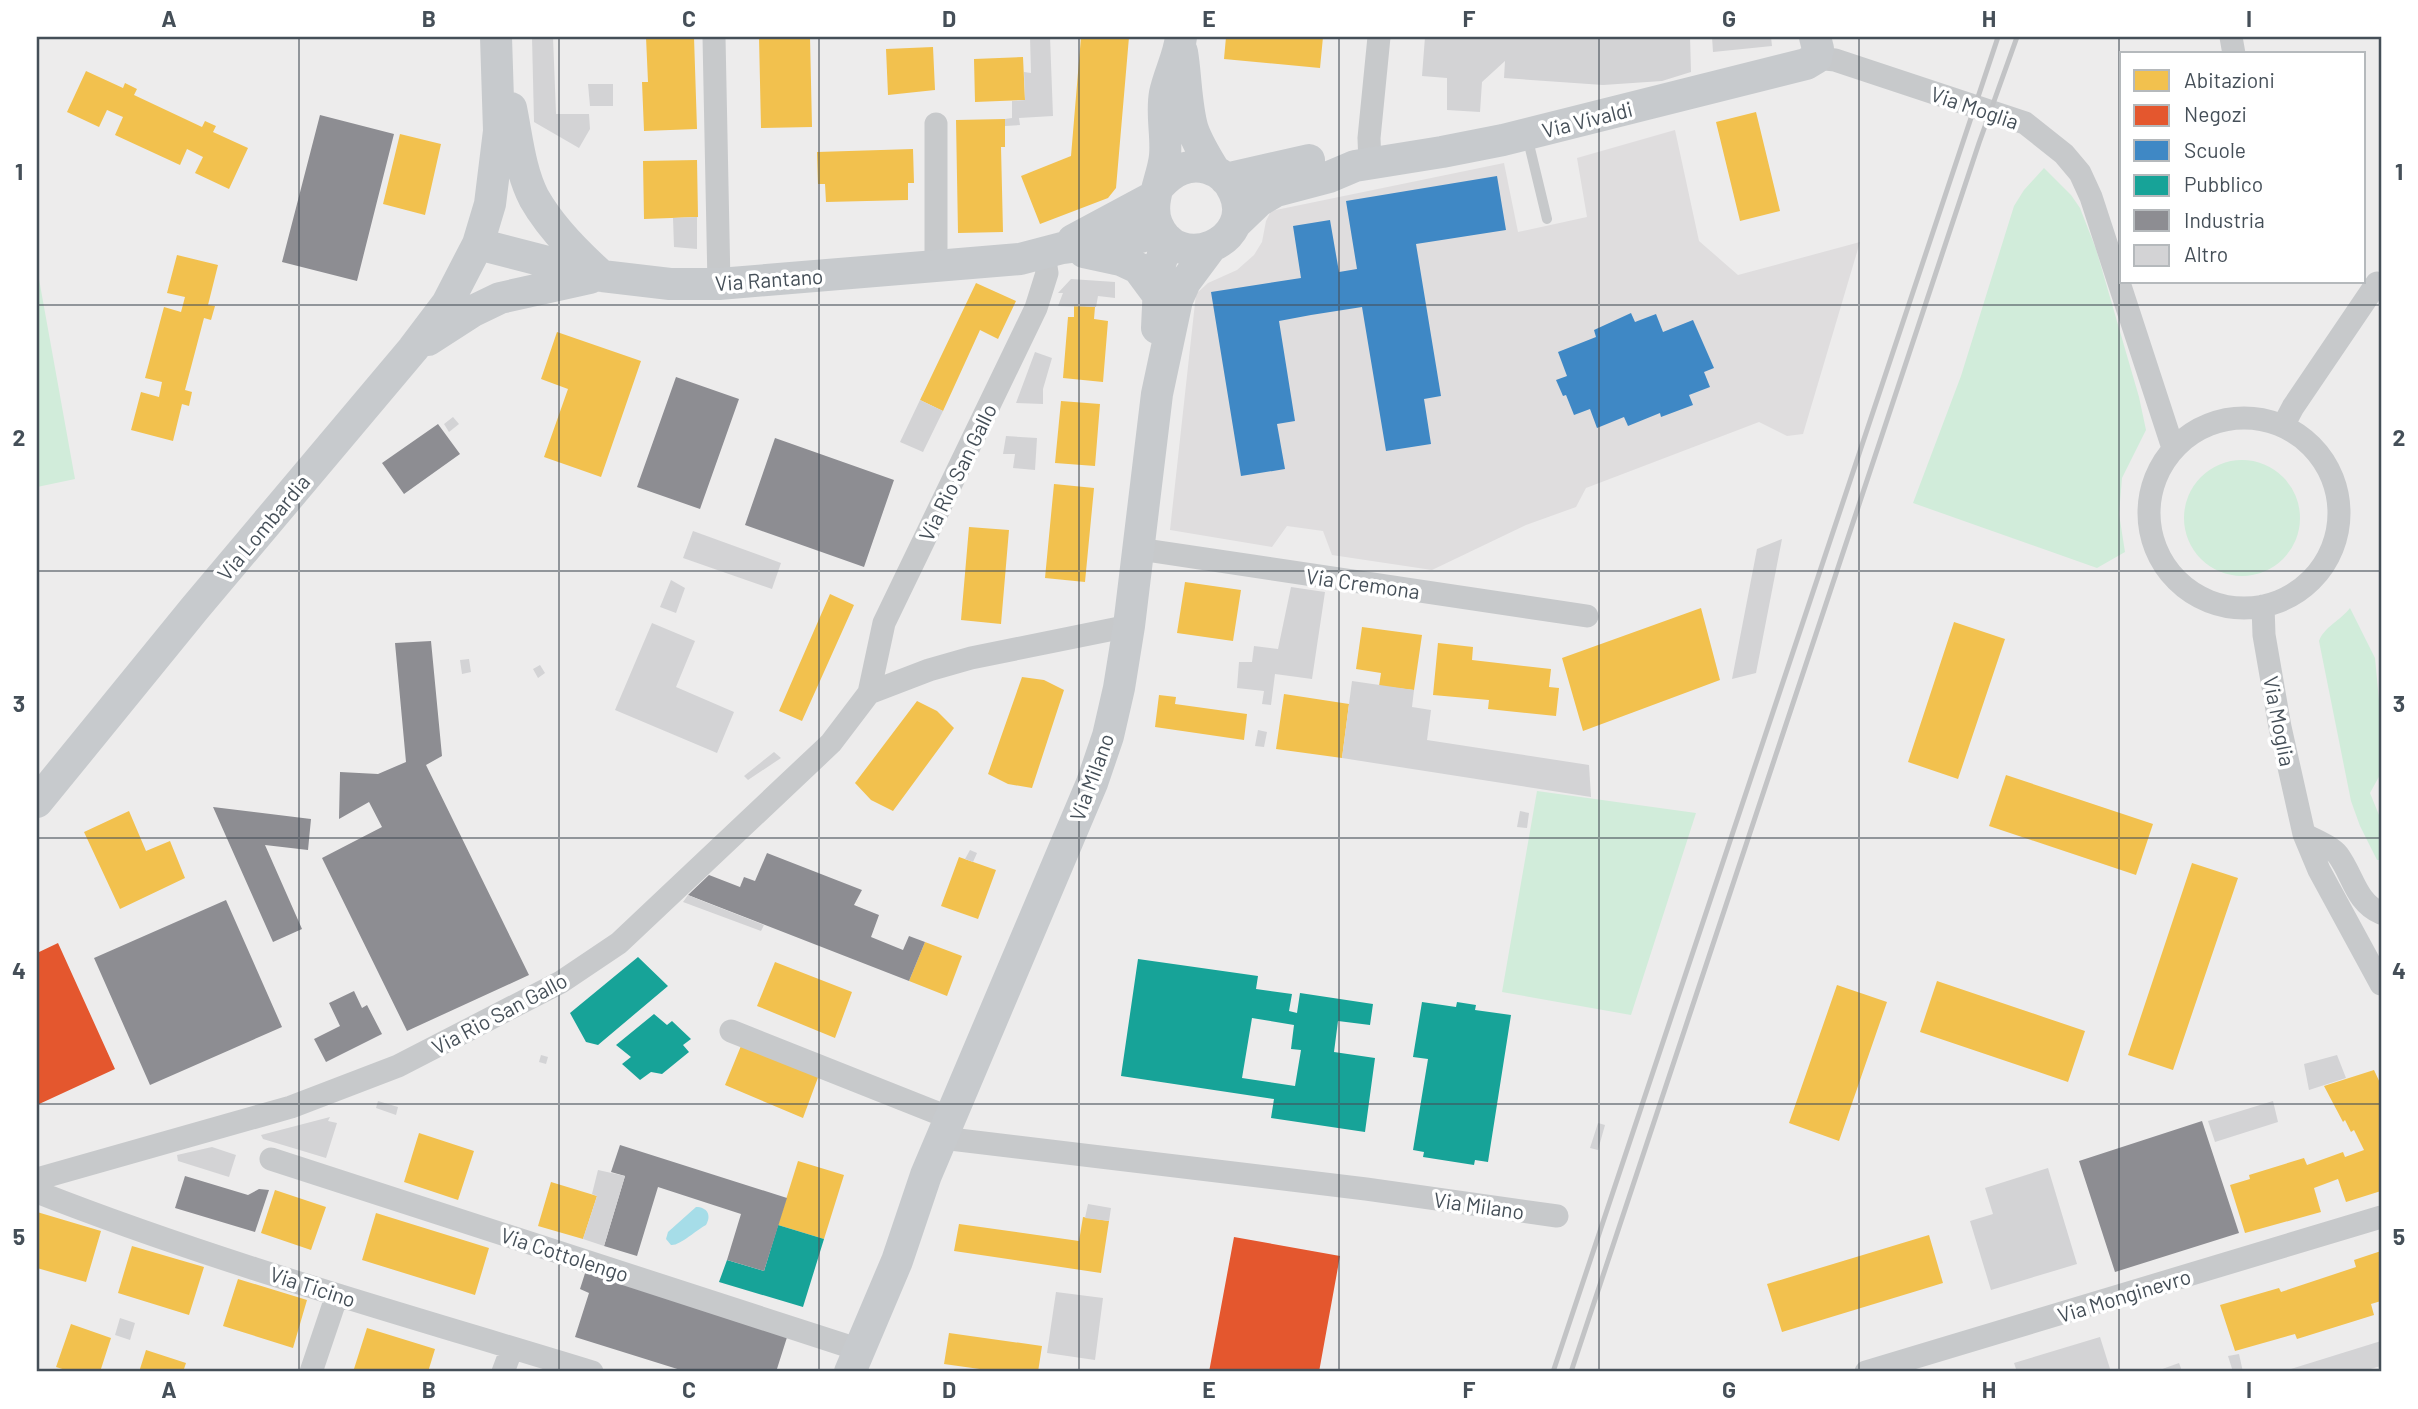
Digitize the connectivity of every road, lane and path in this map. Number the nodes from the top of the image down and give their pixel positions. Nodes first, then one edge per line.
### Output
1 (714, 37) edge
2 (1379, 37) edge
3 (496, 38) edge
4 (1181, 40) edge
5 (1816, 48) edge
6 (936, 124) dead end
7 (1527, 134) junction
8 (1362, 165) junction
9 (1220, 174) junction
10 (1158, 191) junction
11 (1547, 219) dead end
12 (1235, 224) junction
13 (1164, 236) junction
14 (478, 244) junction
15 (1211, 247) junction
16 (1053, 251) junction
17 (936, 267) junction
18 (602, 276) junction
19 (2374, 280) edge
20 (719, 284) junction
21 (1158, 295) junction
22 (413, 349) junction
23 (1157, 394) junction
24 (2283, 426) junction
25 (2173, 448) junction
26 (1139, 549) junction
27 (2263, 606) junction
28 (1587, 616) dead end
29 (1129, 626) junction
30 (869, 693) junction
31 (37, 802) edge
32 (2304, 834) junction
33 (2381, 913) edge
34 (2381, 984) edge
35 (731, 1031) dead end
36 (946, 1128) junction
37 (271, 1158) dead end
38 (37, 1179) edge
39 (37, 1192) edge
40 (1557, 1216) dead end
41 (2381, 1217) edge
42 (337, 1294) junction
43 (512, 1348) junction
44 (854, 1365) edge
45 (311, 1372) edge
46 (503, 1372) edge
47 (592, 1372) edge
48 (1866, 1372) edge

1 - 20 street
2 - 8 street
3 - 14 street, Via Lombardia
3 - 18 street
4 - 9 street, Via Milano
4 - 10 street, Via Milano
5 - 7 street, Via Vivaldi
5 - 25 street, Via Moglia
6 - 17 street
7 - 8 street, Via Vivaldi
7 - 11 lane
8 - 9 street, Via Vivaldi
8 - 12 street, Via Vivaldi
9 - 10 street
9 - 12 street, Via Milano
10 - 13 street, Via Milano
10 - 16 street, Via Rantano
12 - 15 street, Via Milano
13 - 15 street
13 - 16 street, Via Rantano
13 - 21 street, Via Milano
14 - 18 street, Via Rantano
14 - 22 street, Via Lombardia
15 - 23 street, Via Milano
16 - 17 street, Via Rantano
16 - 21 street
16 - 30 street, Via Rio San Gallo
17 - 20 street, Via Rantano
18 - 20 street, Via Rantano
18 - 22 street, Via Rantano
19 - 24 street
21 - 23 street, Via Milano
22 - 31 street, Via Lombardia
23 - 26 street, Via Milano
24 - 25 street
24 - 27 street
25 - 27 street
26 - 28 street, Via Cremona
26 - 29 street, Via Milano
27 - 32 street, Via Moglia
29 - 30 street
29 - 36 street, Via Milano
30 - 38 street, Via Rio San Gallo
32 - 33 street
32 - 34 street, Via Moglia
35 - 36 street
36 - 40 street, Via Milano
36 - 44 street, Via Milano
37 - 44 street, Via Cottolengo
39 - 42 street, Via Ticino
41 - 48 street, Via Monginevro
42 - 43 street, Via Ticino
42 - 45 street
43 - 46 street
43 - 47 street, Via Ticino

